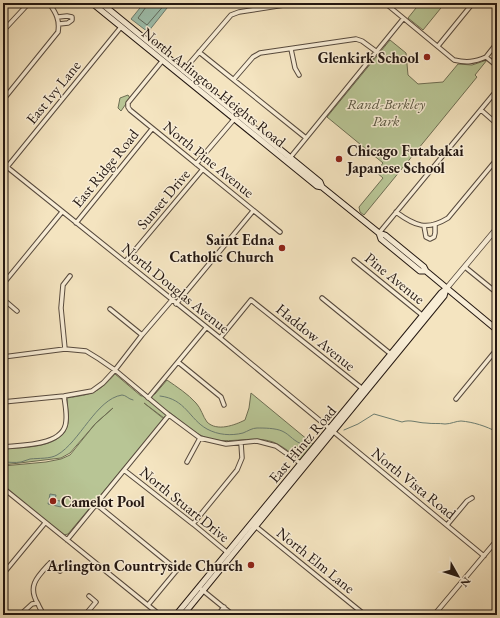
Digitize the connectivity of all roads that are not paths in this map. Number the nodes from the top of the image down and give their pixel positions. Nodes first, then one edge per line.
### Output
1 (29, 3) edge
2 (49, 3) edge
3 (92, 3) edge
4 (101, 3) edge
5 (297, 3) edge
6 (385, 3) edge
7 (395, 3) edge
8 (473, 3) edge
9 (391, 8) junction
10 (58, 17) junction
11 (403, 18) junction
12 (3, 22) edge
13 (59, 24) junction
14 (8, 25) junction
15 (121, 27) junction
16 (3, 31) edge
17 (497, 43) edge
18 (438, 46) junction
19 (291, 48) junction
20 (199, 52) junction
21 (376, 52) junction
22 (486, 57) junction
23 (162, 60) junction
24 (497, 66) edge
25 (182, 73) junction
26 (299, 75) dead end
27 (234, 79) junction
28 (497, 90) edge
29 (3, 100) edge
30 (480, 110) junction
31 (236, 117) junction
32 (497, 124) edge
33 (152, 129) junction
34 (306, 138) junction
35 (497, 159) edge
36 (288, 160) junction
37 (196, 164) junction
38 (7, 167) junction
39 (203, 169) junction
40 (3, 172) edge
41 (254, 211) junction
42 (62, 212) junction
43 (396, 212) junction
44 (76, 223) junction
45 (435, 224) junction
46 (424, 226) junction
47 (497, 228) edge
48 (280, 232) dead end
49 (379, 233) junction
50 (354, 260) dead end
51 (125, 262) junction
52 (465, 267) junction
53 (70, 276) dead end
54 (3, 284) edge
55 (446, 289) junction
56 (497, 293) edge
57 (322, 298) dead end
58 (3, 299) edge
59 (172, 300) junction
60 (176, 304) junction
61 (110, 309) dead end
62 (17, 311) dead end
63 (422, 315) junction
64 (206, 328) junction
65 (497, 330) edge
66 (142, 335) junction
67 (220, 338) junction
68 (65, 349) junction
69 (497, 350) edge
70 (392, 355) junction
71 (3, 357) edge
72 (178, 362) junction
73 (115, 370) junction
74 (364, 390) junction
75 (64, 396) junction
76 (148, 398) junction
77 (456, 399) dead end
78 (3, 402) edge
79 (224, 405) dead end
80 (169, 415) junction
81 (331, 431) junction
82 (200, 438) junction
83 (241, 443) junction
84 (3, 447) edge
85 (187, 462) dead end
86 (303, 465) junction
87 (124, 470) junction
88 (3, 488) edge
89 (472, 498) dead end
90 (96, 504) junction
91 (45, 523) junction
92 (193, 524) junction
93 (254, 525) junction
94 (447, 525) junction
95 (67, 540) junction
96 (497, 540) edge
97 (229, 554) junction
98 (484, 556) junction
99 (60, 571) dead end
100 (3, 574) edge
101 (201, 589) junction
102 (89, 596) dead end
103 (37, 603) junction
104 (148, 605) junction
105 (224, 608) junction
106 (497, 608) edge
107 (20, 615) edge
108 (45, 615) edge
109 (86, 615) edge
110 (160, 615) edge
111 (176, 615) edge
112 (183, 615) edge
113 (218, 615) edge
114 (233, 615) edge
115 (365, 615) edge
116 (434, 615) edge
117 (492, 615) edge

1 - 14 street
2 - 10 street
3 - 15 main road, North Arlington Heights Road
4 - 25 main road, North Arlington Heights Road
5 - 20 street
6 - 9 street
7 - 9 street
8 - 18 street
9 - 11 street
10 - 13 street
10 - 13 street
11 - 18 street
11 - 21 street
12 - 14 street
13 - 29 street
14 - 16 street
15 - 23 main road, North Arlington Heights Road
15 - 38 street, East Ivy Lane
17 - 22 street
18 - 22 street
19 - 21 street
19 - 26 street
19 - 27 street
20 - 25 street
20 - 27 street
21 - 34 street
22 - 24 street
23 - 25 main road, North Arlington Heights Road
23 - 33 street, North Pine Avenue
25 - 31 main road, North Arlington Heights Road
27 - 34 street
28 - 30 street
30 - 32 street
30 - 43 street
31 - 36 main road, North Arlington Heights Road
31 - 37 street, Sunset Drive
33 - 37 street, North Pine Avenue
33 - 44 street, East Ridge Road
34 - 36 street
35 - 45 street
36 - 49 main road, North Arlington Heights Road
37 - 39 street, North Pine Avenue
38 - 40 street, East Ivy Lane
38 - 42 street, North Douglas Avenue
39 - 41 street, North Pine Avenue
39 - 51 street, Sunset Drive
41 - 48 street, North Pine Avenue
41 - 60 street
42 - 44 street, North Douglas Avenue
42 - 54 street
43 - 46 street
43 - 49 street
44 - 51 street, North Douglas Avenue
45 - 46 street
45 - 46 street
47 - 52 street, East Hintz Road
49 - 55 main road, North Arlington Heights Road
50 - 63 street, Pine Avenue
51 - 59 street, North Douglas Avenue
52 - 55 street, East Hintz Road
52 - 56 street
53 - 68 street
55 - 63 main road, East Hintz Road
55 - 65 main road, North Arlington Heights Road
55 - 70 main road, East Hintz Road
57 - 70 street
58 - 62 street
59 - 60 street, North Douglas Avenue
59 - 66 street
60 - 64 street, North Douglas Avenue
61 - 66 street
63 - 70 main road, East Hintz Road
64 - 67 street, North Douglas Avenue
64 - 72 street
66 - 73 street
67 - 74 street, Haddow Avenue
67 - 81 street, North Douglas Avenue
68 - 71 street
68 - 73 street
69 - 77 street
70 - 74 main road, East Hintz Road
72 - 76 street
72 - 79 street
73 - 75 street
73 - 76 street
74 - 81 main road, East Hintz Road
75 - 78 street
75 - 84 street
76 - 80 street
80 - 82 street
80 - 87 street
81 - 86 main road, East Hintz Road
81 - 94 street, North Vista Road
82 - 83 street
82 - 85 street
83 - 86 street
83 - 92 street
86 - 93 main road, East Hintz Road
87 - 90 street
87 - 92 street, North Stuart Drive
88 - 91 street
89 - 94 street
90 - 95 street
90 - 104 street
91 - 95 street
91 - 100 street
92 - 97 street, North Stuart Drive
93 - 97 main road, East Hintz Road
93 - 115 street, North Elm Lane
94 - 98 street, North Vista Road
95 - 104 street
96 - 98 street
97 - 101 main road, East Hintz Road
98 - 116 street
99 - 103 street
101 - 105 street
101 - 111 main road, East Hintz Road
101 - 112 main road, East Hintz Road
102 - 109 street
103 - 107 street
103 - 108 street
104 - 110 street
105 - 113 street
105 - 114 street
106 - 117 street

